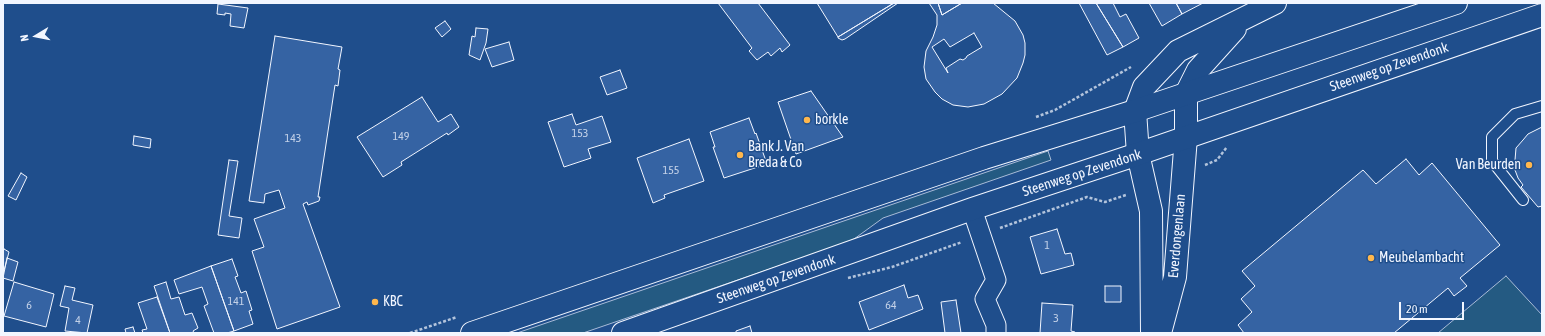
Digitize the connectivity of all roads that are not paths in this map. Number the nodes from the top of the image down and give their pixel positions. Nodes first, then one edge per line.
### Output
1 (1275, 3) edge
2 (1456, 3) edge
3 (1542, 14) edge
4 (1244, 19) junction
5 (1186, 94) junction
6 (1542, 106) edge
7 (1135, 111) junction
8 (1186, 137) junction
9 (1138, 154) junction
10 (1523, 200) dead end
11 (972, 209) junction
12 (472, 333) edge
13 (623, 333) edge
14 (996, 333) edge
15 (1152, 333) edge
16 (1160, 333) edge

1 - 4 main road
2 - 5 main road
3 - 8 main road, Steenweg op Zevendonk
4 - 5 main road
4 - 7 main road
5 - 7 main road
5 - 8 main road, Everdongenlaan
6 - 10 lane
7 - 9 main road, Everdongenlaan
7 - 12 main road
8 - 9 main road, Steenweg op Zevendonk
8 - 16 main road, Everdongenlaan
9 - 11 main road, Steenweg op Zevendonk
9 - 15 main road, Everdongenlaan
11 - 13 main road, Steenweg op Zevendonk
11 - 14 street

